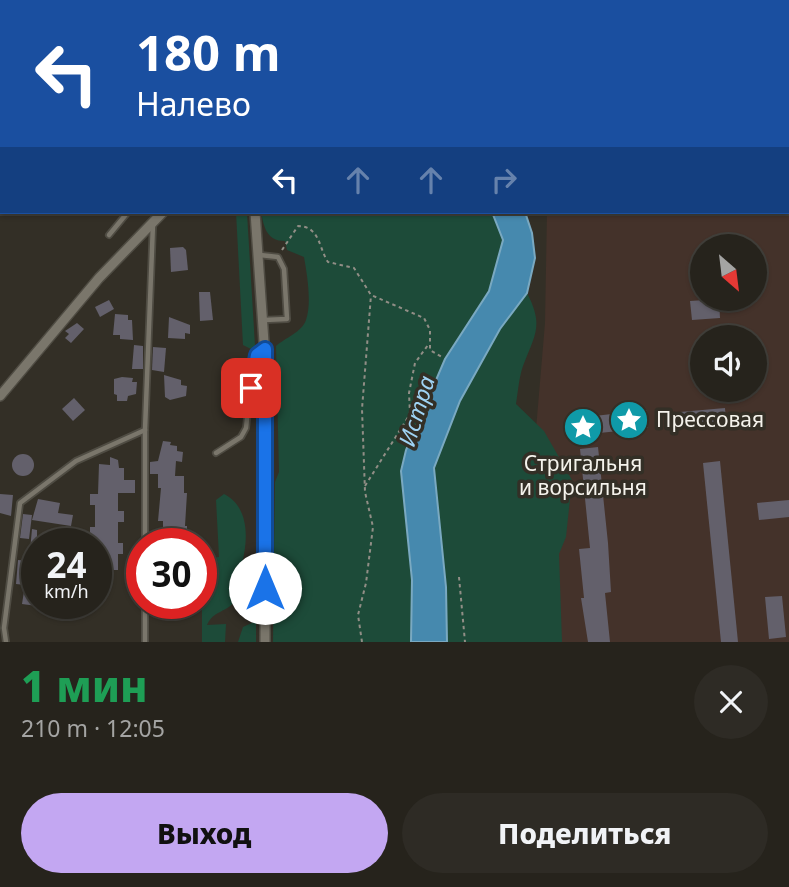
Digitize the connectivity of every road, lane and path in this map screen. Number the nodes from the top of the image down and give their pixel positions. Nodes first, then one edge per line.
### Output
1 (126, 214) edge
2 (160, 214) edge
3 (256, 214) edge
4 (153, 219) junction
5 (110, 234) dead end
6 (260, 255) junction
7 (278, 257) junction
8 (371, 295) junction
9 (264, 320) junction
10 (428, 344) junction
11 (265, 349) junction
12 (442, 357) dead end
13 (0, 397) edge
14 (145, 430) junction
15 (216, 453) dead end
16 (365, 487) junction
17 (145, 528) edge
18 (459, 577) dead end
19 (145, 619) edge
20 (6, 642) edge
21 (145, 642) edge
22 (265, 642) edge
23 (362, 642) edge
24 (465, 642) edge

1 - 5 lane
2 - 4 street
3 - 6 street
4 - 13 street
4 - 14 lane
6 - 7 lane
6 - 9 street
7 - 8 path
7 - 9 lane
8 - 10 path
8 - 16 path
9 - 11 street
10 - 12 path
10 - 16 path
11 - 15 lane
11 - 22 street
14 - 17 lane
14 - 20 lane
16 - 23 path
18 - 24 path
19 - 21 lane

